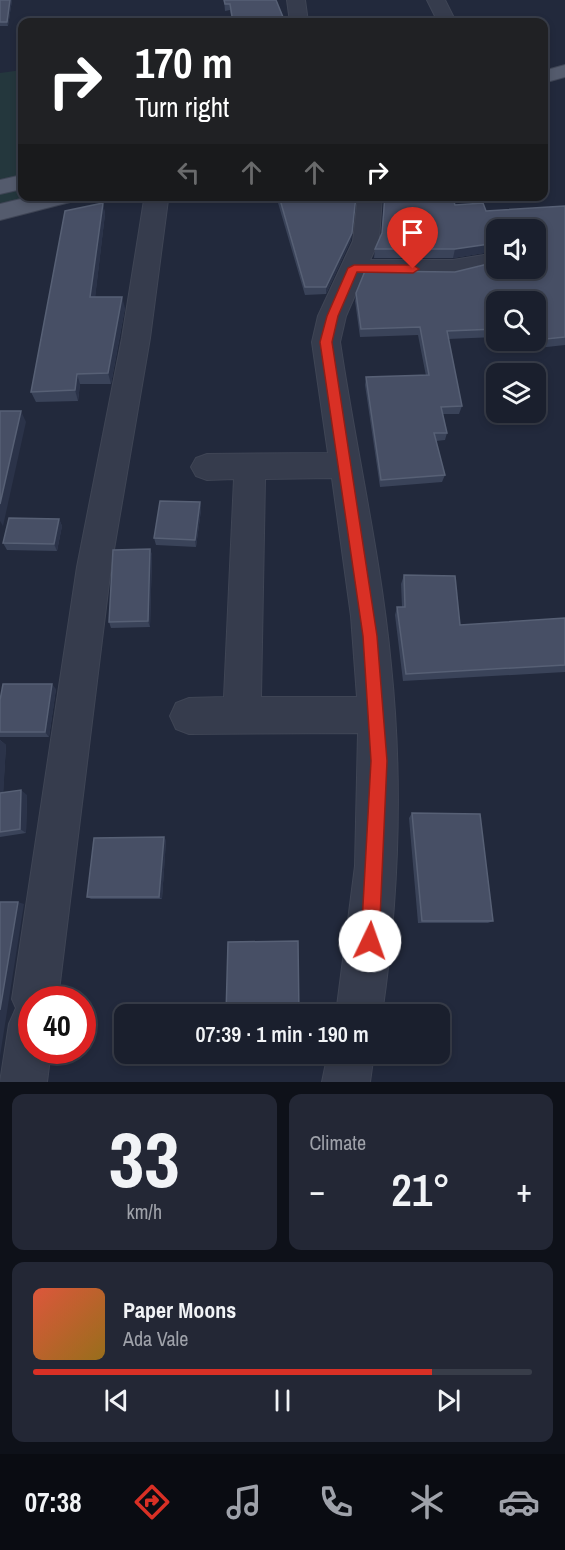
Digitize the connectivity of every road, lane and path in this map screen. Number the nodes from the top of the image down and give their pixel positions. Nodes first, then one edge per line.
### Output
1 (296, 0) edge
2 (436, 0) edge
3 (298, 18) edge
4 (445, 18) edge
5 (565, 71) edge
6 (548, 75) edge
7 (18, 183) edge
8 (0, 187) edge
9 (45, 201) edge
10 (156, 201) edge
11 (370, 201) edge
12 (0, 212) edge
13 (486, 263) edge
14 (354, 268) junction
15 (344, 465) junction
16 (207, 467) dead end
17 (250, 467) junction
18 (376, 715) junction
19 (189, 716) dead end
20 (242, 716) junction
21 (37, 986) edge
22 (361, 1004) edge
23 (26, 1064) edge
24 (349, 1064) edge
25 (23, 1082) edge
26 (346, 1082) edge

1 - 3 street
2 - 4 street
5 - 6 main road
7 - 8 main road
9 - 12 main road
10 - 21 street
11 - 14 street
13 - 14 street
14 - 15 street
15 - 17 street
15 - 18 street
16 - 17 street
17 - 20 street
18 - 20 street
18 - 22 street
19 - 20 street
23 - 25 street
24 - 26 street

